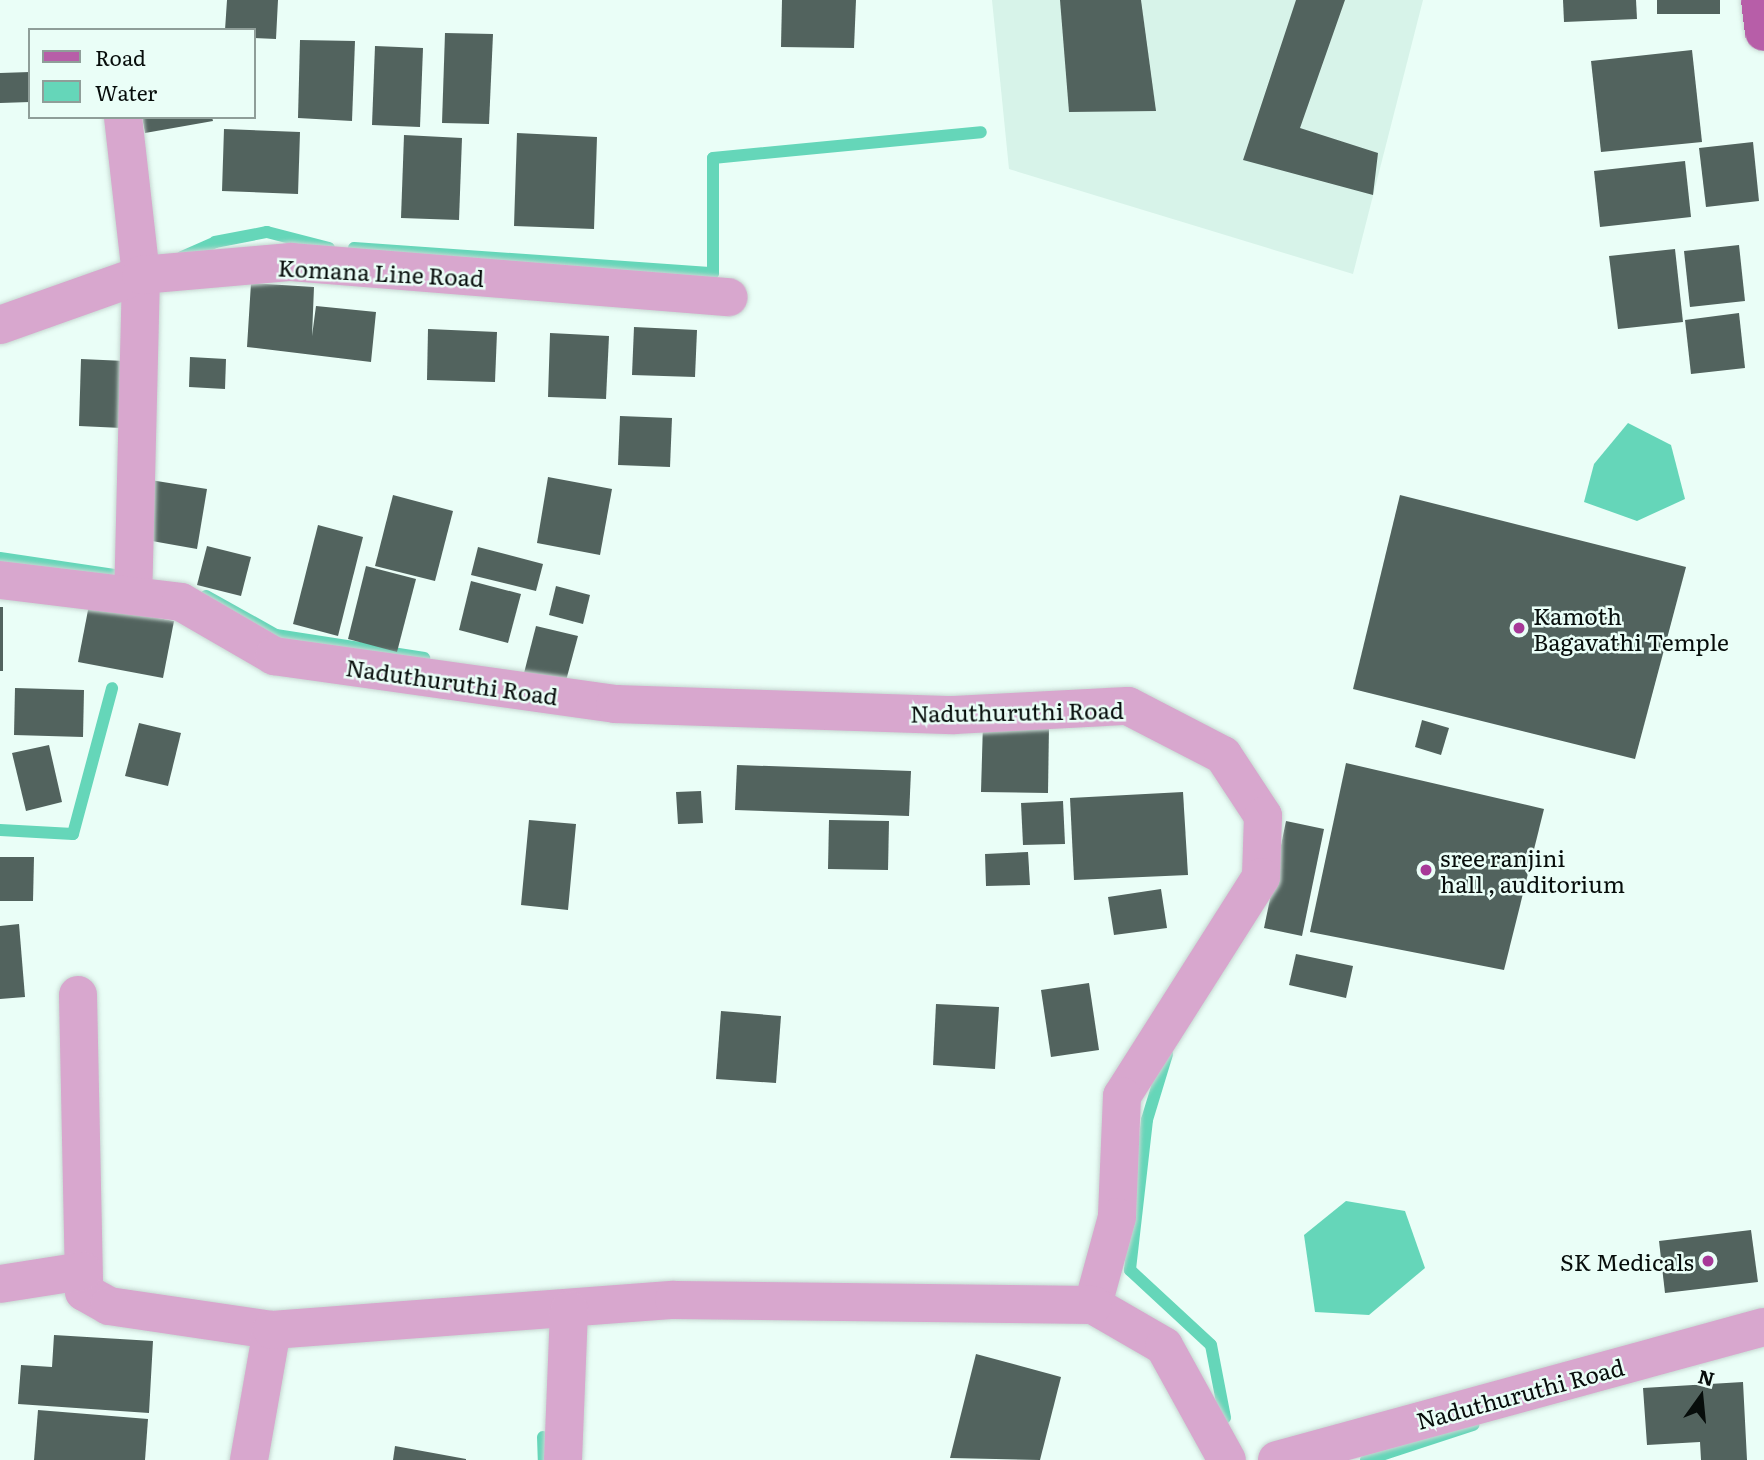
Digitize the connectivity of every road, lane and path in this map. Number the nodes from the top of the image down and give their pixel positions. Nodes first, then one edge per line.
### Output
1 (1760, 0) edge
2 (1764, 32) edge
3 (122, 119) edge
4 (141, 275) junction
5 (729, 298) dead end
6 (0, 325) edge
7 (0, 580) edge
8 (134, 596) junction
9 (78, 995) dead end
10 (83, 1271) junction
11 (0, 1284) edge
12 (1093, 1305) junction
13 (569, 1310) junction
14 (1764, 1327) edge
15 (272, 1330) junction
16 (1224, 1459) edge
17 (248, 1460) edge
18 (563, 1460) edge
19 (1277, 1460) edge

1 - 2 main road
3 - 4 street
4 - 5 street, Komana Line Road
4 - 6 street, Komana Line Road
4 - 8 street
7 - 8 street, Naduthuruthi Road
8 - 12 street, Naduthuruthi Road
9 - 10 street
10 - 11 street
10 - 15 street
12 - 13 street
12 - 16 street
13 - 15 street
13 - 18 street
14 - 19 street, Naduthuruthi Road
15 - 17 street

